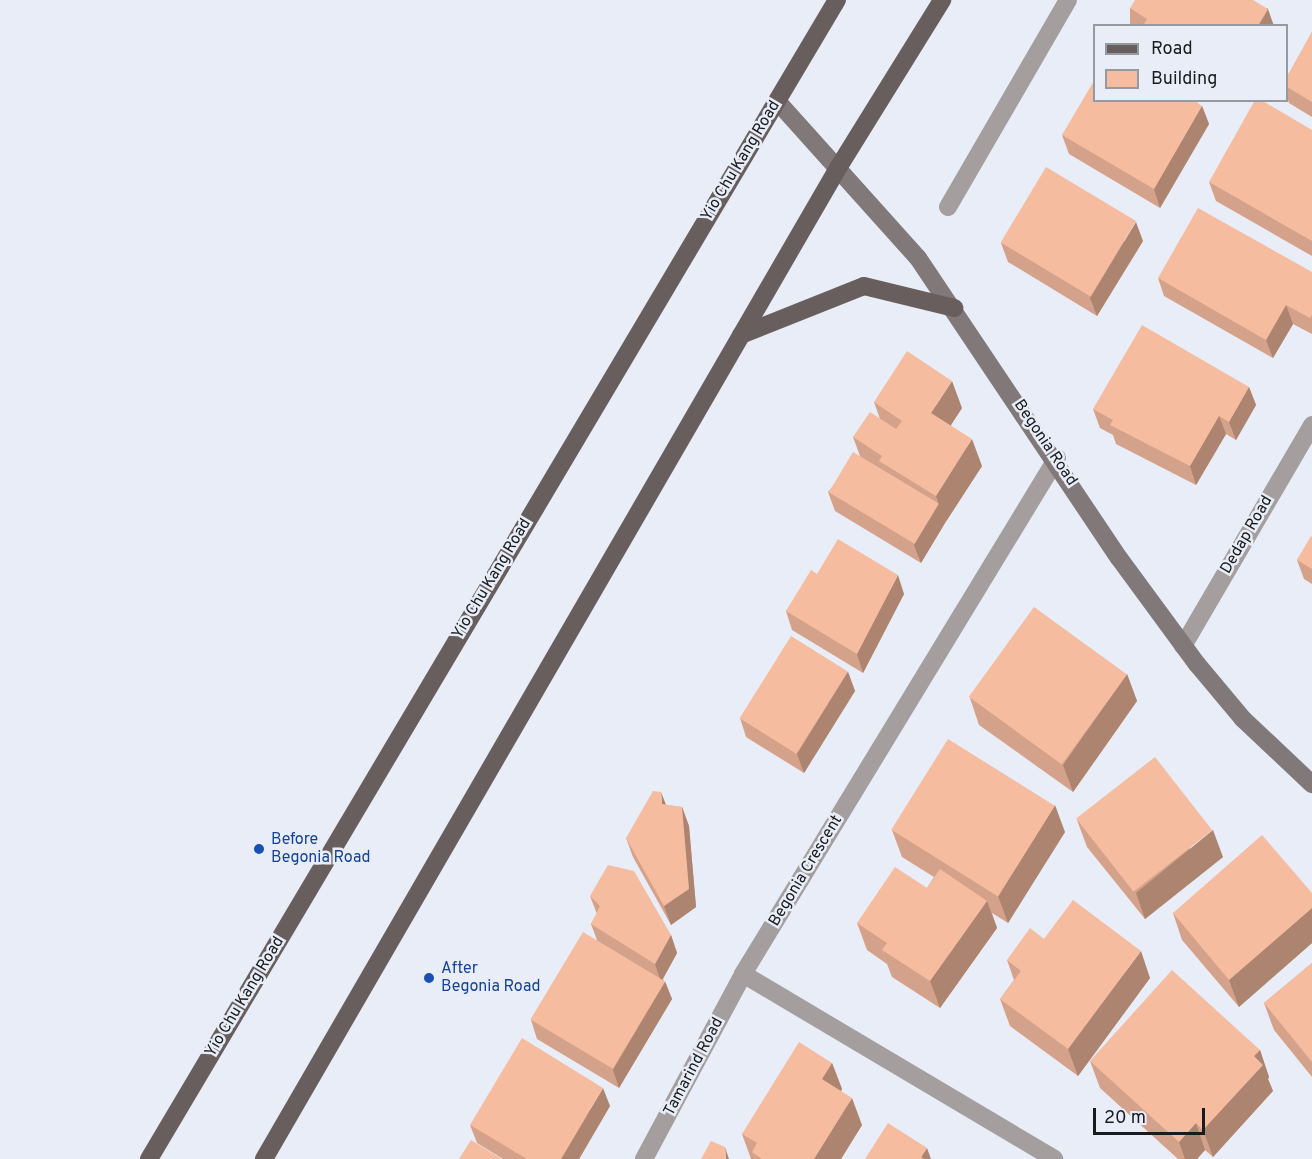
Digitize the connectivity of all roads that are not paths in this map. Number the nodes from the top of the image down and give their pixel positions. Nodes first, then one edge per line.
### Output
1 (837, 0) edge
2 (942, 0) edge
3 (1068, 0) edge
4 (777, 101) junction
5 (838, 168) junction
6 (948, 207) dead end
7 (954, 308) junction
8 (741, 335) junction
9 (1312, 424) edge
10 (1057, 458) junction
11 (1183, 646) junction
12 (1312, 784) edge
13 (743, 974) junction
14 (1051, 1158) edge
15 (149, 1159) edge
16 (264, 1159) edge
17 (644, 1159) edge

1 - 4 main road, Yio Chu Kang Road
2 - 5 main road
3 - 6 street
4 - 5 street, Begonia Road
4 - 15 main road, Yio Chu Kang Road
5 - 7 street, Begonia Road
5 - 8 main road
7 - 8 main road
7 - 10 street, Begonia Road
8 - 16 main road
9 - 11 street, Dedap Road
10 - 11 street, Begonia Road
10 - 13 street, Begonia Crescent
11 - 12 street, Begonia Road
13 - 14 street
13 - 17 street, Tamarind Road

